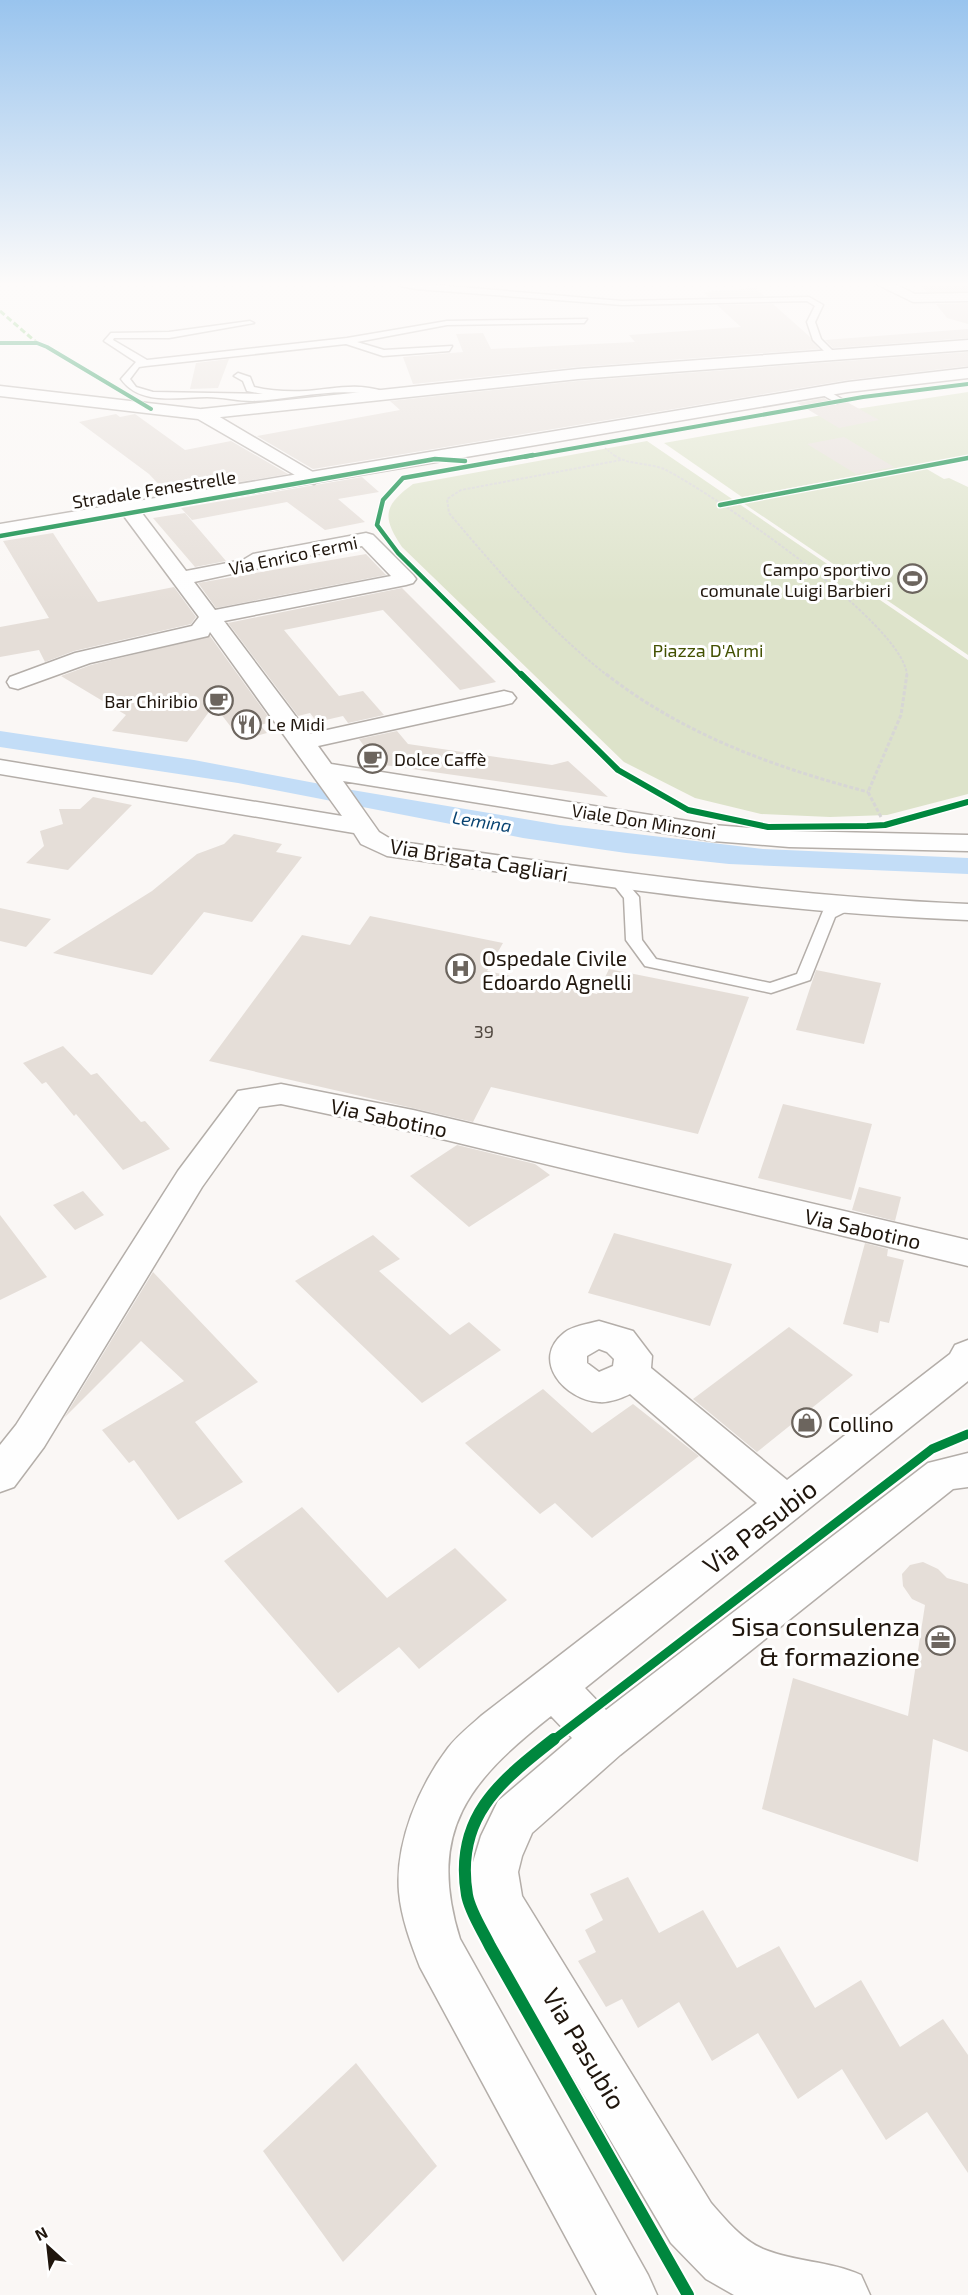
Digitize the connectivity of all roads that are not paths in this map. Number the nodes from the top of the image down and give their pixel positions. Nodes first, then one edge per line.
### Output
1 (133, 389) edge
2 (255, 389) edge
3 (345, 389) edge
4 (372, 389) edge
5 (430, 389) edge
6 (833, 389) edge
7 (0, 391) edge
8 (822, 391) junction
9 (301, 394) junction
10 (382, 394) junction
11 (840, 401) dead end
12 (202, 414) junction
13 (314, 478) junction
14 (129, 508) junction
15 (0, 530) edge
16 (181, 578) junction
17 (210, 617) junction
18 (18, 682) dead end
19 (504, 698) dead end
20 (304, 742) junction
21 (0, 766) edge
22 (326, 777) junction
23 (362, 827) junction
24 (968, 843) edge
25 (616, 879) junction
26 (849, 906) junction
27 (968, 912) edge
28 (968, 1253) edge
29 (966, 1368) edge
30 (631, 1373) dead end
31 (968, 1470) edge
32 (0, 1475) edge
33 (787, 1504) junction
34 (555, 1688) junction
35 (604, 1740) junction
36 (628, 2295) edge
37 (841, 2295) edge

1 - 9 lane
2 - 9 lane
3 - 9 lane
4 - 10 lane
5 - 10 street
6 - 8 street, Stradale Fenestrelle
7 - 12 street
8 - 11 lane
8 - 13 street, Stradale Fenestrelle
10 - 12 street
12 - 13 street
13 - 14 street, Stradale Fenestrelle
14 - 15 street, Stradale Fenestrelle
14 - 16 street
16 - 17 street
16 - 17 street, Via Enrico Fermi
17 - 18 street
17 - 20 street
19 - 20 street
20 - 22 street
21 - 23 street, Via Brigata Cagliari
22 - 23 street
22 - 24 street, Viale Don Minzoni
23 - 25 street, Via Brigata Cagliari
25 - 26 street, Via Brigata Cagliari
25 - 26 lane
26 - 27 street, Via Brigata Cagliari
28 - 32 street, Via Sabotino
29 - 33 street, Via Pasubio
30 - 33 street
31 - 35 street, Via Pasubio
33 - 34 street, Via Pasubio
34 - 35 street
34 - 36 street, Via Pasubio
35 - 37 street, Via Pasubio

